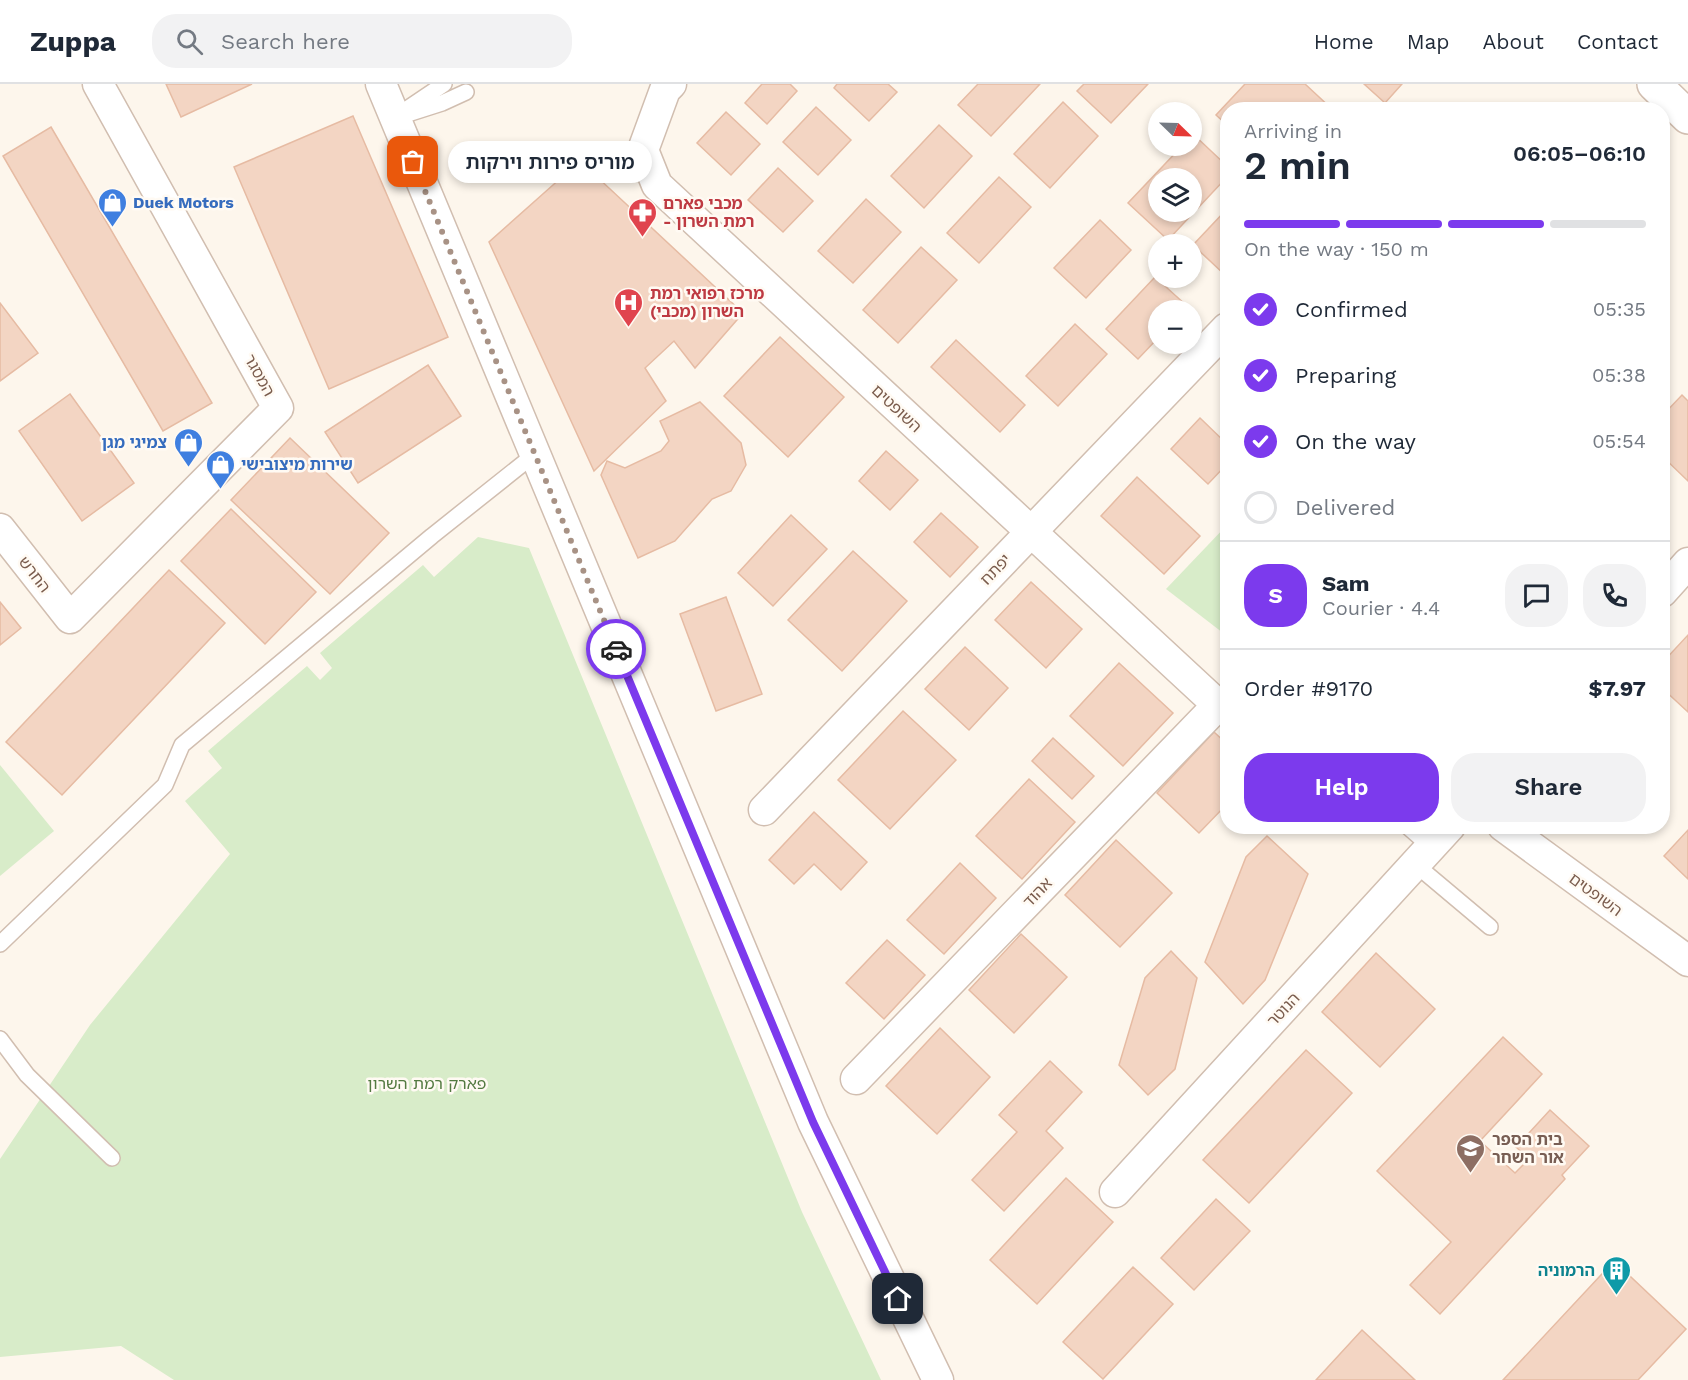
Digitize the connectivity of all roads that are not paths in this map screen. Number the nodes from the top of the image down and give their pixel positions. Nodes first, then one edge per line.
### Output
1 (98, 84) edge
2 (381, 84) edge
3 (444, 84) edge
4 (671, 84) edge
5 (1654, 84) edge
6 (466, 92) dead end
7 (1688, 117) edge
8 (395, 118) junction
9 (1220, 335) edge
10 (535, 454) junction
11 (0, 529) edge
12 (1031, 532) junction
13 (1688, 563) edge
14 (1670, 583) edge
15 (70, 618) joint
16 (1218, 705) joint
17 (765, 810) dead end
18 (1417, 834) edge
19 (1514, 834) edge
20 (1432, 846) edge
21 (1490, 927) dead end
22 (0, 944) edge
23 (1688, 961) edge
24 (0, 1039) edge
25 (856, 1078) dead end
26 (112, 1158) dead end
27 (1115, 1192) dead end
28 (938, 1380) edge

1 - 15 street, המסגר
2 - 8 street
3 - 8 lane
4 - 12 street, השופטים
5 - 7 street
6 - 8 lane
8 - 10 street
9 - 12 street, יפתח
10 - 22 lane
10 - 28 street
11 - 15 street, החרש
12 - 16 street, השופטים
12 - 17 street, יפתח
13 - 14 street
16 - 25 street, אהוד
18 - 20 lane
19 - 23 street, השופטים
20 - 21 lane
20 - 27 street, הנוטר
24 - 26 lane

